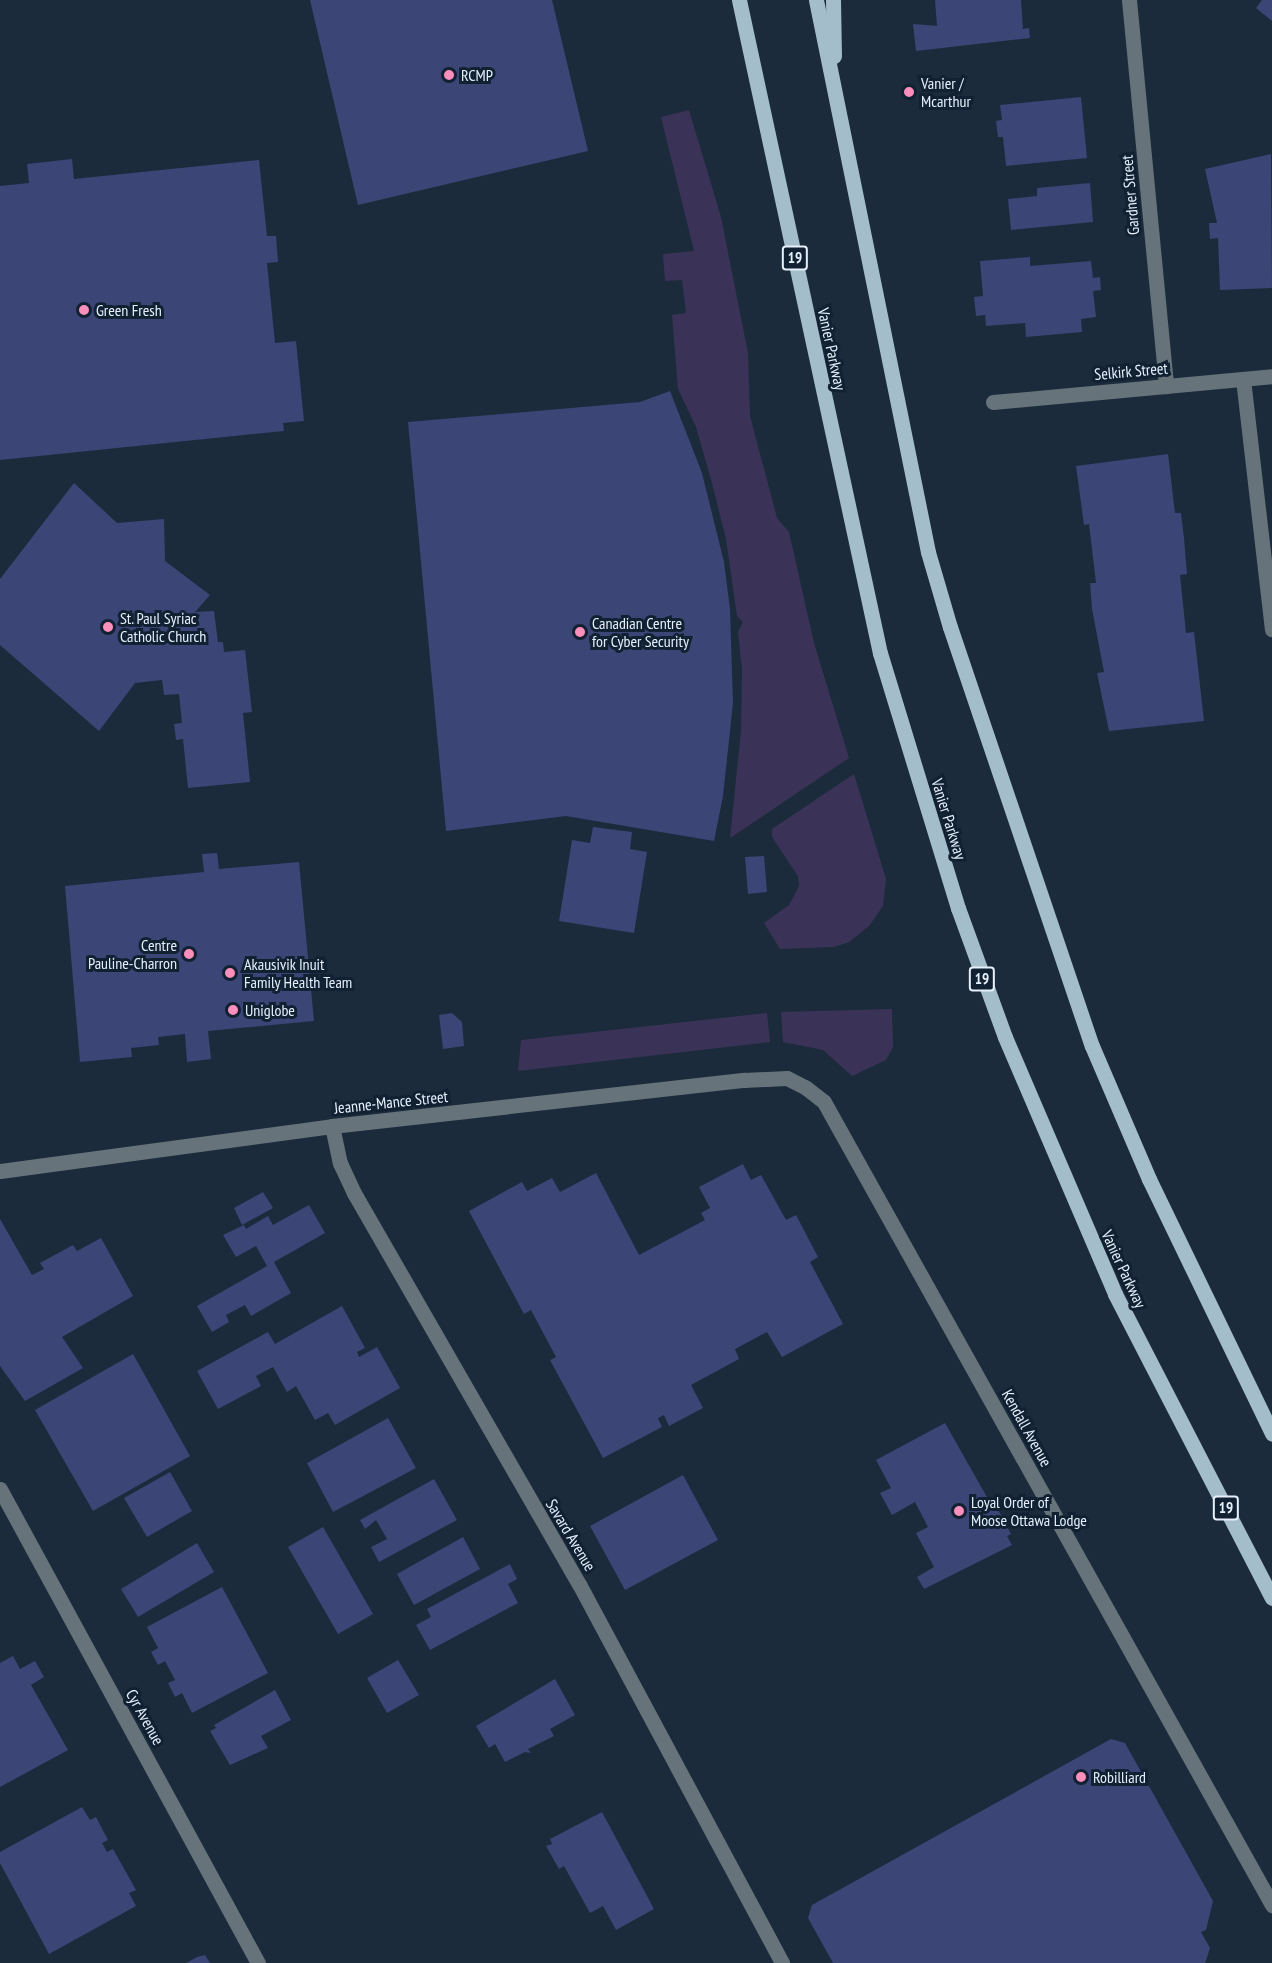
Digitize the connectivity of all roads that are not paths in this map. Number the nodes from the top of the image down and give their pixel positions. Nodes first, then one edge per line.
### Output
1 (739, 0) edge
2 (816, 0) edge
3 (833, 0) edge
4 (1129, 0) edge
5 (834, 95) junction
6 (1272, 376) edge
7 (1243, 379) junction
8 (1166, 386) junction
9 (993, 402) dead end
10 (1272, 629) edge
11 (787, 1078) joint
12 (332, 1126) junction
13 (0, 1171) edge
14 (1272, 1434) edge
15 (0, 1489) edge
16 (1272, 1598) edge
17 (1272, 1905) edge
18 (258, 1963) edge
19 (782, 1963) edge

1 - 16 main road, Vanier Parkway / 19
2 - 5 main road
3 - 5 main road
4 - 8 street, Gardner Street
5 - 14 main road
6 - 7 street, Selkirk Street
7 - 8 street, Selkirk Street
7 - 10 street
8 - 9 street, Selkirk Street
11 - 12 street, Jeanne-Mance Street
11 - 17 street, Kendall Avenue
12 - 13 street, Jeanne-Mance Street
12 - 19 street, Savard Avenue
15 - 18 street, Cyr Avenue

